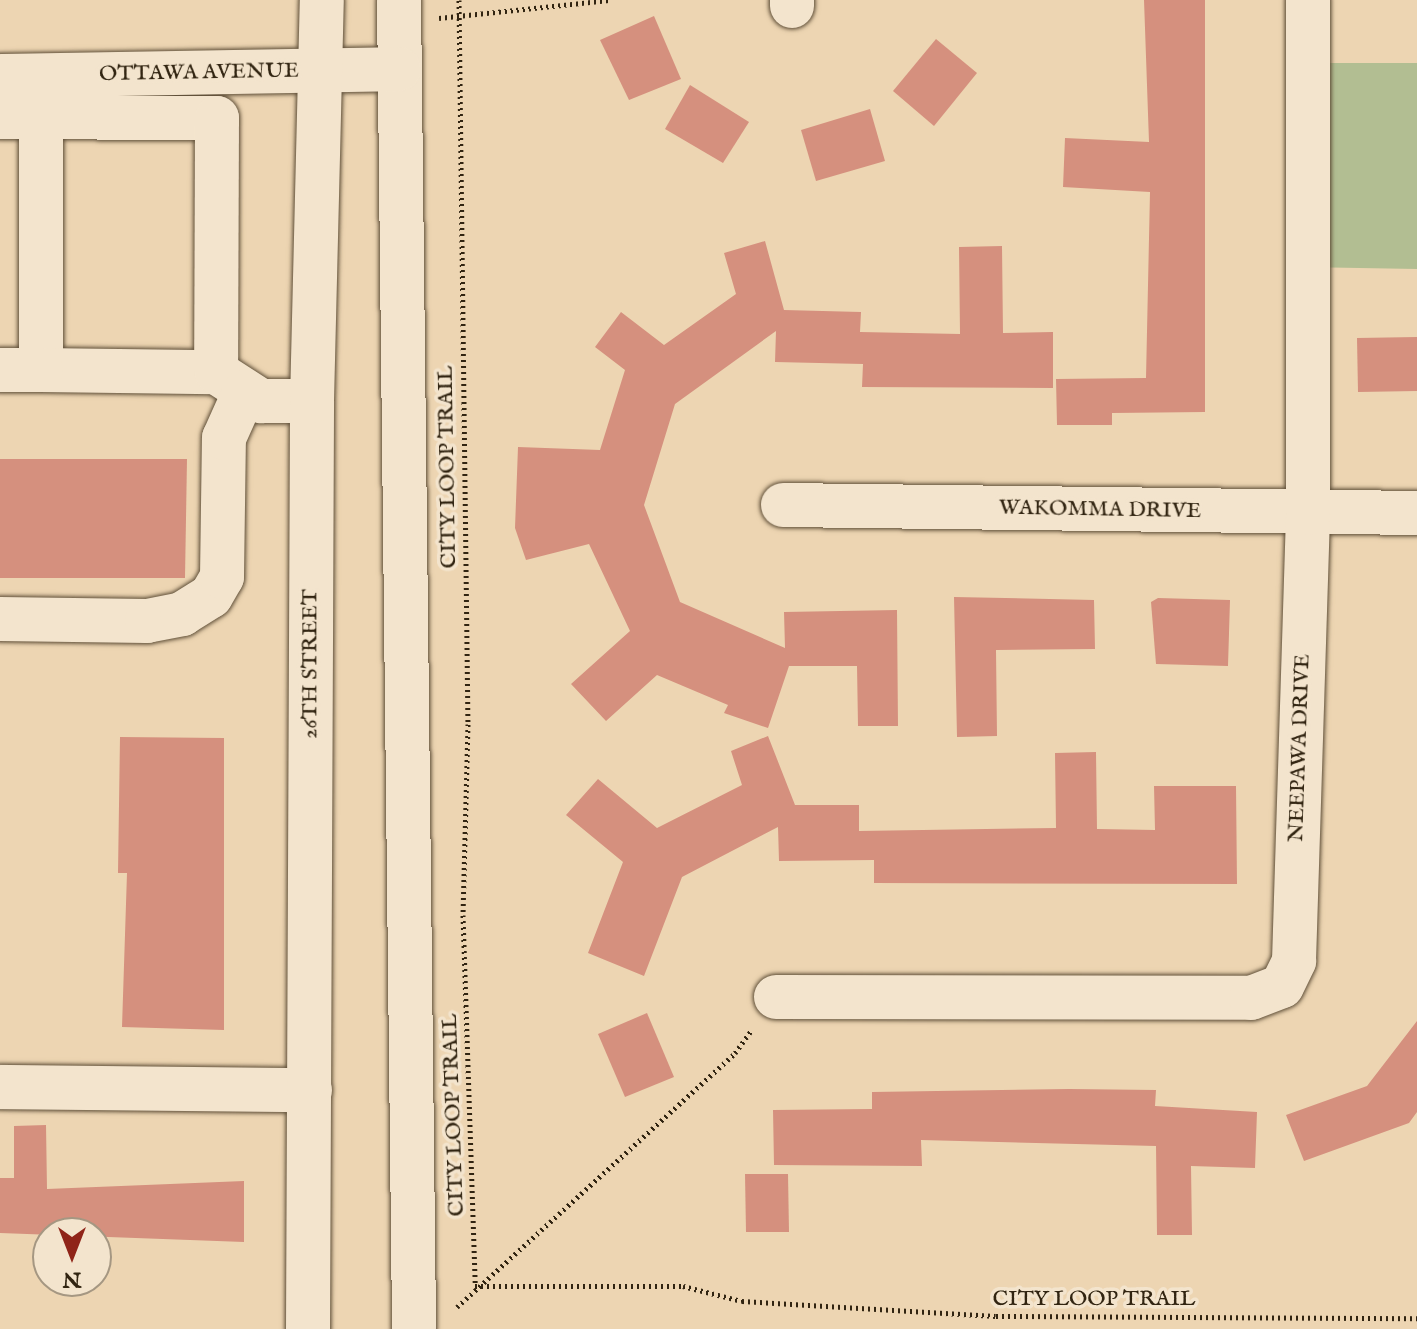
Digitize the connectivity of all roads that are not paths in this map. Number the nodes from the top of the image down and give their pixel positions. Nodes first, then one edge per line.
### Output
1 (322, 0) edge
2 (399, 0) edge
3 (1308, 0) edge
4 (399, 69) junction
5 (322, 70) junction
6 (21, 96) edge
7 (20, 370) edge
8 (231, 382) junction
9 (312, 401) junction
10 (783, 505) dead end
11 (1308, 513) junction
12 (1417, 513) edge
13 (0, 619) edge
14 (776, 997) road end
15 (0, 1087) edge
16 (310, 1090) junction
17 (308, 1329) edge
18 (414, 1329) edge

1 - 5 street, 26TH STREET
2 - 4 street
3 - 11 street, NEEPAWA DRIVE
4 - 5 street, OTTAWA AVENUE
4 - 18 street
5 - 6 street, OTTAWA AVENUE
5 - 9 street, 26TH STREET
6 - 7 street
6 - 8 street
7 - 8 street
8 - 9 street
8 - 13 street
9 - 16 street, 26TH STREET
10 - 11 street, WAKOMMA DRIVE
11 - 12 street, WAKOMMA DRIVE
11 - 14 street, NEEPAWA DRIVE
15 - 16 street
16 - 17 street, 26TH STREET

